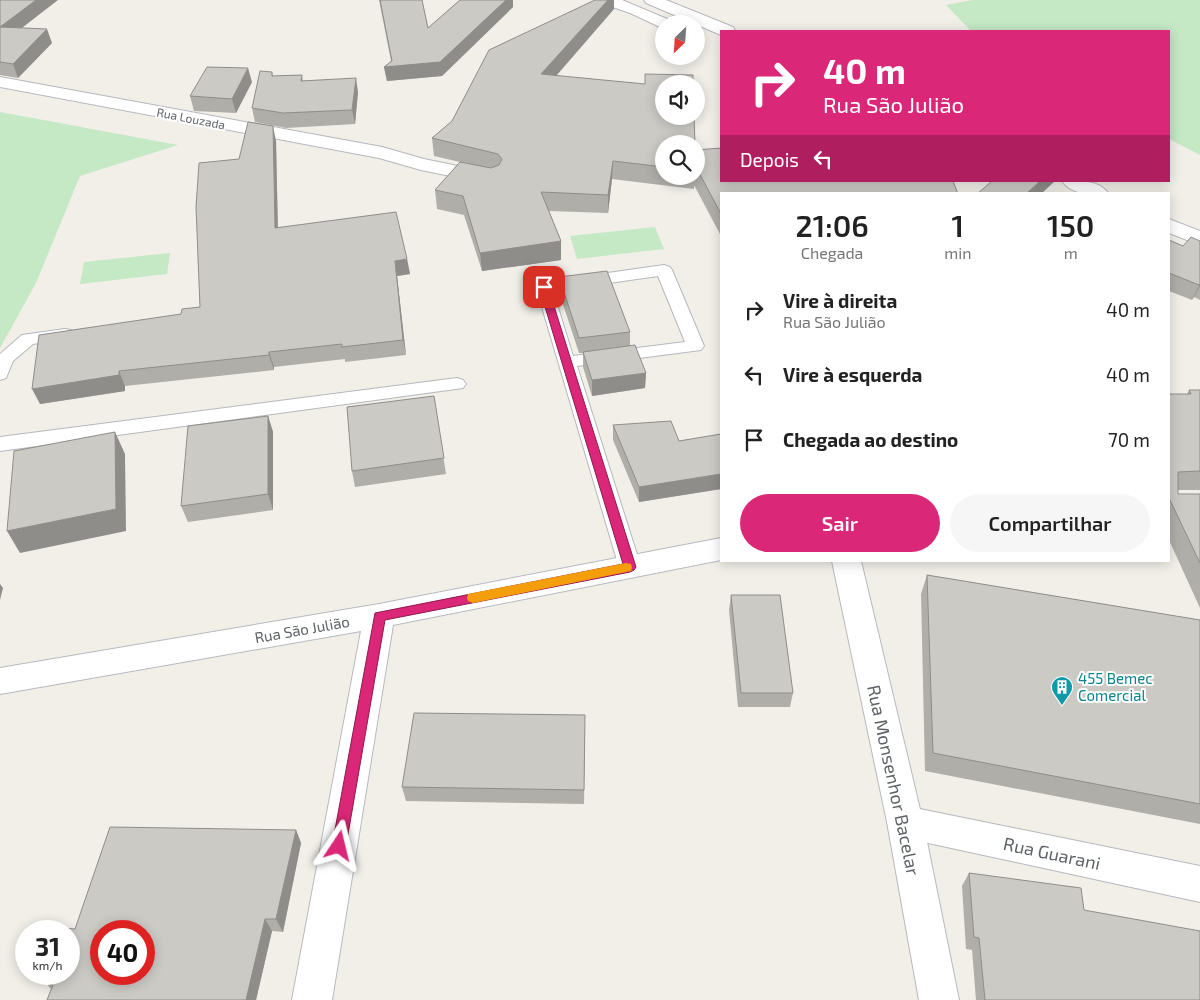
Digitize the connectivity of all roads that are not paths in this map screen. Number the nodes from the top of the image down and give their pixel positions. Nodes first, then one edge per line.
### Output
1 (607, 0) edge
2 (652, 0) edge
3 (655, 19) edge
4 (726, 30) edge
5 (0, 82) edge
6 (492, 178) edge
7 (1074, 182) edge
8 (1095, 192) edge
9 (1170, 225) edge
10 (1200, 239) edge
11 (78, 332) edge
12 (567, 362) junction
13 (0, 374) edge
14 (456, 384) dead end
15 (0, 444) edge
16 (720, 549) edge
17 (846, 562) edge
18 (630, 567) junction
19 (379, 616) junction
20 (0, 681) edge
21 (905, 822) junction
22 (1200, 884) edge
23 (312, 1000) edge
24 (939, 1000) edge

1 - 3 street
2 - 4 street
5 - 6 street, Rua Louzada
7 - 8 street
9 - 10 street
11 - 13 lane
12 - 12 lane
12 - 18 lane
14 - 15 lane
16 - 18 street, Rua São Julião
17 - 21 street, Rua Monsenhor Bacelar
18 - 19 street, Rua São Julião
19 - 20 street, Rua São Julião
19 - 23 street
21 - 22 street, Rua Guarani
21 - 24 street, Rua Monsenhor Bacelar

